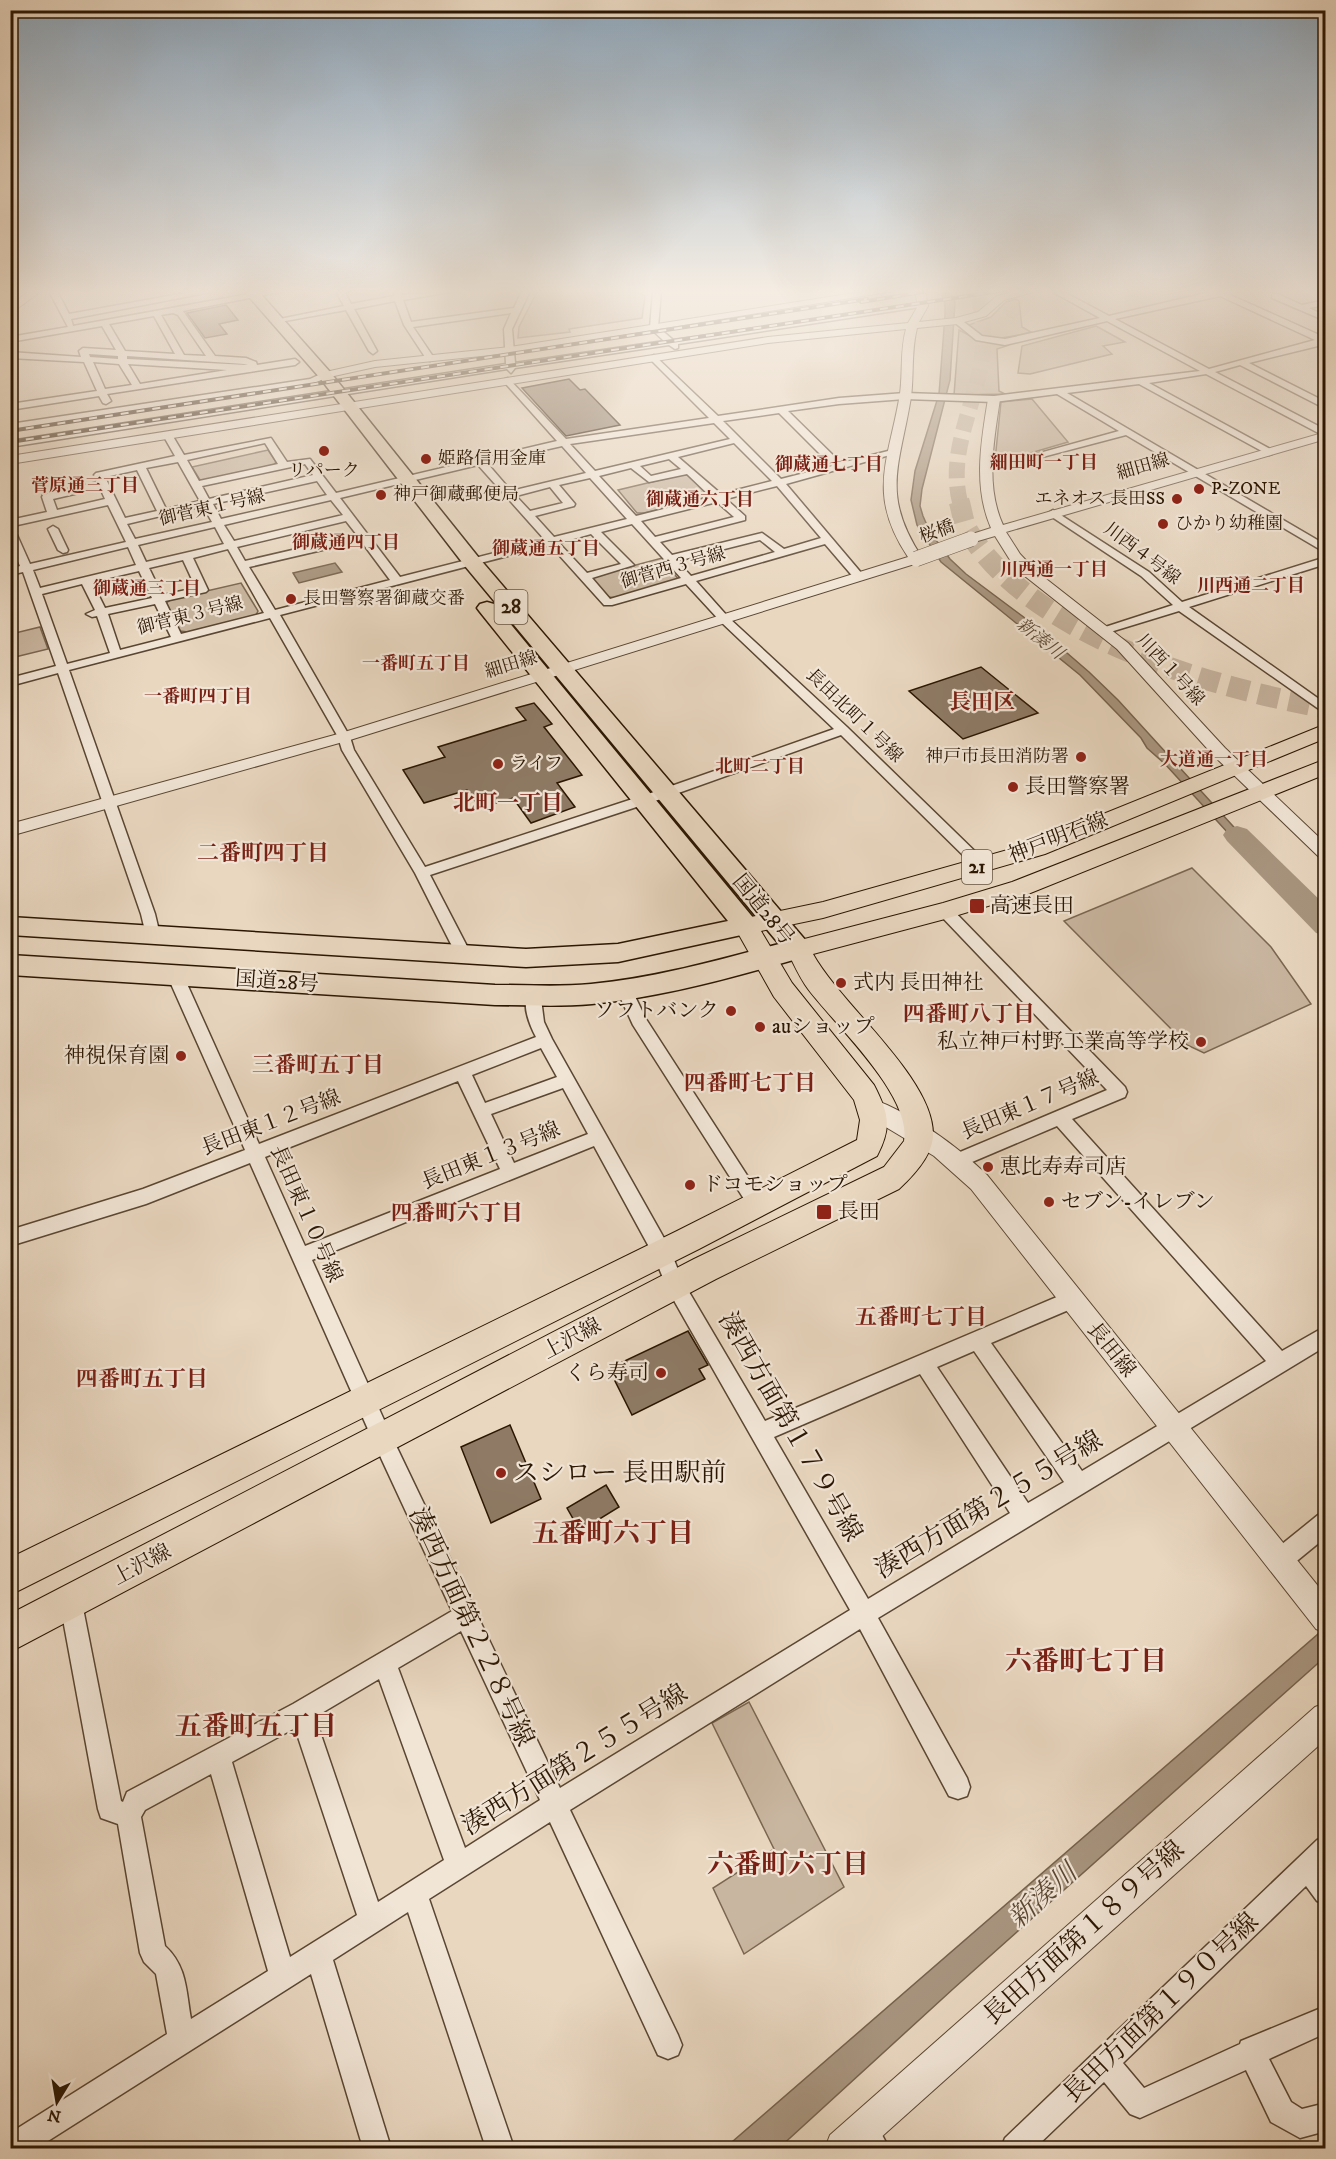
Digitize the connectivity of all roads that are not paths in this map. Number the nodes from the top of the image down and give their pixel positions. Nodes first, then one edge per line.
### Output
1 (109, 392) edge
2 (338, 392) edge
3 (349, 392) edge
4 (521, 392) edge
5 (688, 392) edge
6 (905, 392) edge
7 (1052, 392) edge
8 (1059, 392) edge
9 (1160, 392) edge
10 (1246, 392) edge
11 (1298, 392) edge
12 (102, 393) junction
13 (330, 393) junction
14 (905, 396) junction
15 (994, 399) junction
16 (1326, 406) edge
17 (10, 407) edge
18 (780, 409) junction
19 (111, 411) junction
20 (715, 418) junction
21 (10, 427) edge
22 (117, 427) junction
23 (1128, 432) junction
24 (168, 435) junction
25 (1326, 435) edge
26 (736, 440) junction
27 (123, 442) junction
28 (565, 442) junction
29 (10, 444) edge
30 (1269, 452) junction
31 (892, 453) junction
32 (672, 456) junction
33 (182, 458) junction
34 (10, 460) edge
35 (480, 462) junction
36 (633, 465) junction
37 (140, 466) junction
38 (284, 466) junction
39 (839, 467) junction
40 (688, 471) junction
41 (985, 471) junction
42 (1195, 473) junction
43 (594, 474) junction
44 (319, 477) junction
45 (397, 481) junction
46 (779, 482) junction
47 (104, 484) junction
48 (197, 484) junction
49 (553, 484) junction
50 (510, 494) junction
51 (334, 496) junction
52 (717, 499) junction
53 (111, 501) junction
54 (207, 502) junction
55 (163, 512) junction
56 (1053, 513) junction
57 (53, 514) junction
58 (528, 515) junction
59 (349, 517) junction
60 (636, 520) junction
61 (121, 522) junction
62 (10, 523) edge
63 (219, 524) junction
64 (10, 528) edge
65 (53, 529) dead end
66 (998, 529) junction
67 (594, 531) junction
68 (364, 537) junction
69 (971, 539) joint
70 (654, 540) junction
71 (827, 540) junction
72 (552, 542) junction
73 (85, 544) dead end
74 (131, 544) junction
75 (232, 546) junction
76 (63, 550) junction
77 (1326, 550) edge
78 (783, 553) junction
79 (187, 556) junction
80 (671, 559) junction
81 (916, 559) junction
82 (1326, 560) edge
83 (24, 564) junction
84 (463, 564) junction
85 (243, 565) junction
86 (142, 567) junction
87 (10, 572) edge
88 (584, 577) junction
89 (858, 577) junction
90 (86, 580) junction
91 (690, 580) junction
92 (398, 581) junction
93 (36, 592) junction
94 (159, 600) junction
95 (1180, 606) junction
96 (97, 614) junction
97 (273, 614) junction
98 (725, 620) junction
99 (1102, 631) junction
100 (177, 638) junction
101 (116, 654) junction
102 (63, 669) junction
103 (563, 669) junction
104 (542, 677) junction
105 (10, 682) edge
106 (1326, 710) edge
107 (843, 730) junction
108 (1326, 730) edge
109 (344, 737) junction
110 (1326, 766) edge
111 (1229, 770) junction
112 (665, 793) junction
113 (1253, 795) junction
114 (643, 800) junction
115 (108, 803) junction
116 (10, 830) edge
117 (1326, 854) edge
118 (982, 866) junction
119 (422, 873) junction
120 (945, 911) junction
121 (776, 921) junction
122 (10, 926) edge
123 (746, 926) junction
124 (153, 935) junction
125 (798, 949) junction
126 (463, 954) junction
127 (765, 957) junction
128 (10, 965) edge
129 (175, 975) junction
130 (624, 988) junction
131 (534, 995) junction
132 (544, 1040) junction
133 (462, 1072) junction
134 (567, 1080) junction
135 (872, 1108) junction
136 (481, 1112) junction
137 (1060, 1117) junction
138 (919, 1135) junction
139 (598, 1137) junction
140 (254, 1153) junction
141 (958, 1160) junction
142 (510, 1172) junction
143 (757, 1205) junction
144 (10, 1238) edge
145 (662, 1253) junction
146 (300, 1256) junction
147 (675, 1284) junction
148 (1071, 1300) junction
149 (1326, 1335) edge
150 (978, 1341) junction
151 (1280, 1363) junction
152 (924, 1365) junction
153 (364, 1400) junction
154 (1173, 1429) junction
155 (760, 1433) junction
156 (382, 1438) junction
157 (1079, 1485) junction
158 (1024, 1516) junction
159 (1326, 1523) edge
160 (1279, 1562) junction
161 (10, 1577) edge
162 (71, 1603) junction
163 (864, 1614) junction
164 (466, 1616) junction
165 (1322, 1616) edge
166 (10, 1635) edge
167 (385, 1663) junction
168 (301, 1712) junction
169 (1326, 1718) edge
170 (218, 1757) junction
171 (958, 1787) dead end
172 (555, 1805) junction
173 (129, 1816) junction
174 (1316, 1858) edge
175 (459, 1866) junction
176 (1326, 1892) edge
177 (415, 1894) junction
178 (372, 1921) junction
179 (318, 1955) junction
180 (283, 1977) junction
181 (1326, 2019) edge
182 (182, 2041) junction
183 (668, 2045) dead end
184 (1251, 2051) junction
185 (1105, 2062) junction
186 (1326, 2117) edge
187 (861, 2142) edge
188 (12, 2148) edge
189 (377, 2148) edge
190 (500, 2148) edge
191 (1015, 2148) edge

1 - 12 street
2 - 13 street
3 - 13 street
4 - 28 street, 長田北町１号線
5 - 20 street
6 - 14 street
7 - 15 street, 御菅東１号線
8 - 23 street
9 - 30 street
10 - 25 street
11 - 16 street
12 - 17 street
12 - 19 street
13 - 19 street
13 - 22 street
13 - 24 street
13 - 45 highway, 国道28号 / 28
14 - 15 street, 御菅東１号線
14 - 18 street, 御菅東１号線
14 - 31 street
15 - 41 street, 川西１号線
18 - 20 street, 御菅東１号線
18 - 39 street
19 - 21 street
20 - 26 street
20 - 28 street, 御菅東１号線
22 - 27 street
22 - 29 street
23 - 41 street
23 - 42 street
24 - 27 street
24 - 33 street
25 - 30 street, 細田線
26 - 32 street
26 - 46 street
27 - 34 street
28 - 35 street, 御菅東１号線
28 - 43 street, 長田北町１号線
30 - 42 street, 細田線
31 - 39 street, 御菅東３号線
31 - 81 street
32 - 36 street
32 - 40 street
33 - 37 street
33 - 38 street
33 - 48 street
35 - 45 street, 御菅東１号線
35 - 50 street, 御菅西３号線
36 - 40 street
36 - 43 street
37 - 47 street
37 - 55 street
38 - 44 street
38 - 48 street
39 - 46 street, 御菅東３号線
40 - 52 street
41 - 66 street, 川西１号線
42 - 56 street, 細田線
42 - 77 street
43 - 49 street
43 - 60 street, 長田北町１号線
44 - 51 street
44 - 54 street
45 - 51 street, 御菅東１号線
45 - 84 highway, 国道28号 / 28
46 - 52 street, 御菅東３号線
46 - 71 street
47 - 53 street
47 - 57 street
48 - 54 street
49 - 50 street
49 - 58 street
50 - 58 street, 御菅西３号線
51 - 59 street
51 - 63 street, 御菅東１号線
52 - 60 street, 御菅東３号線
52 - 70 street
53 - 57 street
53 - 61 street
54 - 55 street
54 - 63 street
55 - 61 street
56 - 66 street, 細田線
56 - 95 street, 川西４号線
57 - 62 street
58 - 72 street, 御菅西３号線
59 - 68 street
59 - 75 street
60 - 67 street, 御菅東３号線
60 - 70 street, 長田北町１号線
61 - 74 street
63 - 74 street, 御菅東１号線
63 - 75 street
64 - 83 street
65 - 76 street
66 - 69 street, 細田線
66 - 99 street, 川西１号線
67 - 72 street, 御菅東３号線
67 - 88 street
68 - 85 street
68 - 92 street
69 - 81 street, 桜橋, bridge
70 - 80 street, 長田北町１号線
71 - 78 street, 御菅西３号線
71 - 89 street
72 - 84 street, 御菅東３号線
72 - 88 street, 御菅西３号線
73 - 76 street
74 - 83 street, 御菅東１号線
74 - 86 street
75 - 79 street
75 - 85 street
76 - 83 street
78 - 80 street
78 - 91 street, 御菅西３号線
79 - 86 street
79 - 94 street
80 - 91 street, 長田北町１号線
81 - 89 street, 細田線
82 - 95 street
83 - 87 street
83 - 93 street
84 - 92 street, 御菅東３号線
84 - 103 highway, 国道28号 / 28
84 - 104 highway, 国道28号 / 28
85 - 97 street
86 - 90 street
86 - 94 street
88 - 91 street, 御菅西３号線
89 - 98 street, 細田線
90 - 93 street
90 - 96 street
91 - 98 street, 長田北町１号線
92 - 97 street, 御菅東３号線
93 - 102 street
94 - 96 street
94 - 100 street
95 - 99 street
95 - 106 street, 川西４号線
96 - 101 street
97 - 100 street, 御菅東３号線
97 - 109 street
98 - 103 street, 細田線
98 - 107 street, 長田北町１号線
99 - 111 street, 川西１号線
100 - 101 street, 御菅東３号線
101 - 102 street, 御菅東３号線
102 - 105 street, 御菅東３号線
102 - 115 street
103 - 104 street, 細田線
103 - 112 highway, 国道28号 / 28
104 - 109 street, 細田線
104 - 114 highway, 国道28号 / 28
107 - 112 street
107 - 118 street, 長田北町１号線
108 - 111 main road, 神戸明石線 / 21
109 - 115 street, 細田線
109 - 119 street
110 - 113 main road, 神戸明石線 / 21
111 - 113 street, 川西１号線
111 - 118 main road, 神戸明石線 / 21
112 - 114 street
112 - 121 highway, 国道28号 / 28
113 - 117 street, 川西１号線
113 - 120 main road, 神戸明石線 / 21
114 - 119 street
114 - 123 highway, 国道28号 / 28
115 - 116 street, 細田線
115 - 124 street
118 - 121 main road, 神戸明石線 / 21
119 - 126 street
120 - 125 main road, 神戸明石線 / 21
120 - 137 street, 長田東１７号線
121 - 123 main road, 神戸明石線 / 21
121 - 125 highway, 国道28号 / 28
122 - 124 highway, 国道28号
123 - 126 highway, 国道28号
123 - 127 main road
124 - 126 highway, 国道28号
125 - 127 highway, 国道28号
125 - 138 main road
127 - 130 highway, 国道28号
127 - 135 main road
128 - 129 highway, 国道28号
129 - 131 highway, 国道28号
129 - 140 street, 長田東１０号線
130 - 131 highway, 国道28号
130 - 143 street
131 - 132 street, 湊西方面第１７９号線
132 - 133 street, 長田東１２号線
132 - 134 street, 湊西方面第１７９号線
133 - 136 street
133 - 140 street, 長田東１２号線
134 - 136 street
134 - 139 street, 湊西方面第１７９号線
135 - 138 street, 長田線
135 - 143 main road, 上沢線
136 - 142 street
137 - 141 street, 長田東１７号線
137 - 151 street
138 - 141 street, 長田線
138 - 147 main road, 上沢線
139 - 142 street, 長田東１３号線
139 - 145 street, 湊西方面第１７９号線
140 - 144 street, 長田東１２号線
140 - 146 street, 長田東１０号線
141 - 148 street, 長田線
142 - 146 street, 長田東１３号線
143 - 145 main road, 上沢線
145 - 147 street, 湊西方面第１７９号線
145 - 153 main road, 上沢線
146 - 153 street, 長田東１０号線
147 - 155 street, 湊西方面第１７９号線
147 - 156 main road, 上沢線
148 - 150 street
148 - 154 street, 長田線
149 - 151 street, 湊西方面第２５５号線
150 - 152 street
150 - 157 street
151 - 154 street, 湊西方面第２５５号線
152 - 155 street
152 - 158 street
153 - 156 street, 長田東１０号線
153 - 161 main road, 上沢線
154 - 157 street, 湊西方面第２５５号線
154 - 160 street, 長田線
155 - 163 street, 湊西方面第１７９号線
156 - 162 main road, 上沢線
156 - 164 street, 湊西方面第２２８号線
157 - 158 street, 湊西方面第２５５号線
158 - 163 street, 湊西方面第２５５号線
159 - 160 street
160 - 165 street, 長田線
162 - 166 main road, 上沢線
162 - 173 street
163 - 171 street, 湊西方面第１７９号線
163 - 172 street, 湊西方面第２５５号線
164 - 167 street
164 - 172 street, 湊西方面第２２８号線
167 - 168 street
167 - 175 street
168 - 170 street
168 - 178 street
169 - 187 street, 長田方面第１８９号線
170 - 173 street
170 - 180 street
172 - 175 street, 湊西方面第２５５号線
172 - 183 street, 湊西方面第２２８号線
173 - 182 street
174 - 176 street
174 - 185 street, 長田方面第１９０号線
175 - 177 street, 湊西方面第２５５号線
177 - 178 street, 湊西方面第２５５号線
177 - 190 street
178 - 179 street, 湊西方面第２５５号線
179 - 180 street, 湊西方面第２５５号線
179 - 189 street
180 - 182 street, 湊西方面第２５５号線
181 - 184 street
182 - 188 street, 湊西方面第２５５号線
184 - 185 street
184 - 186 street
185 - 191 street, 長田方面第１９０号線

